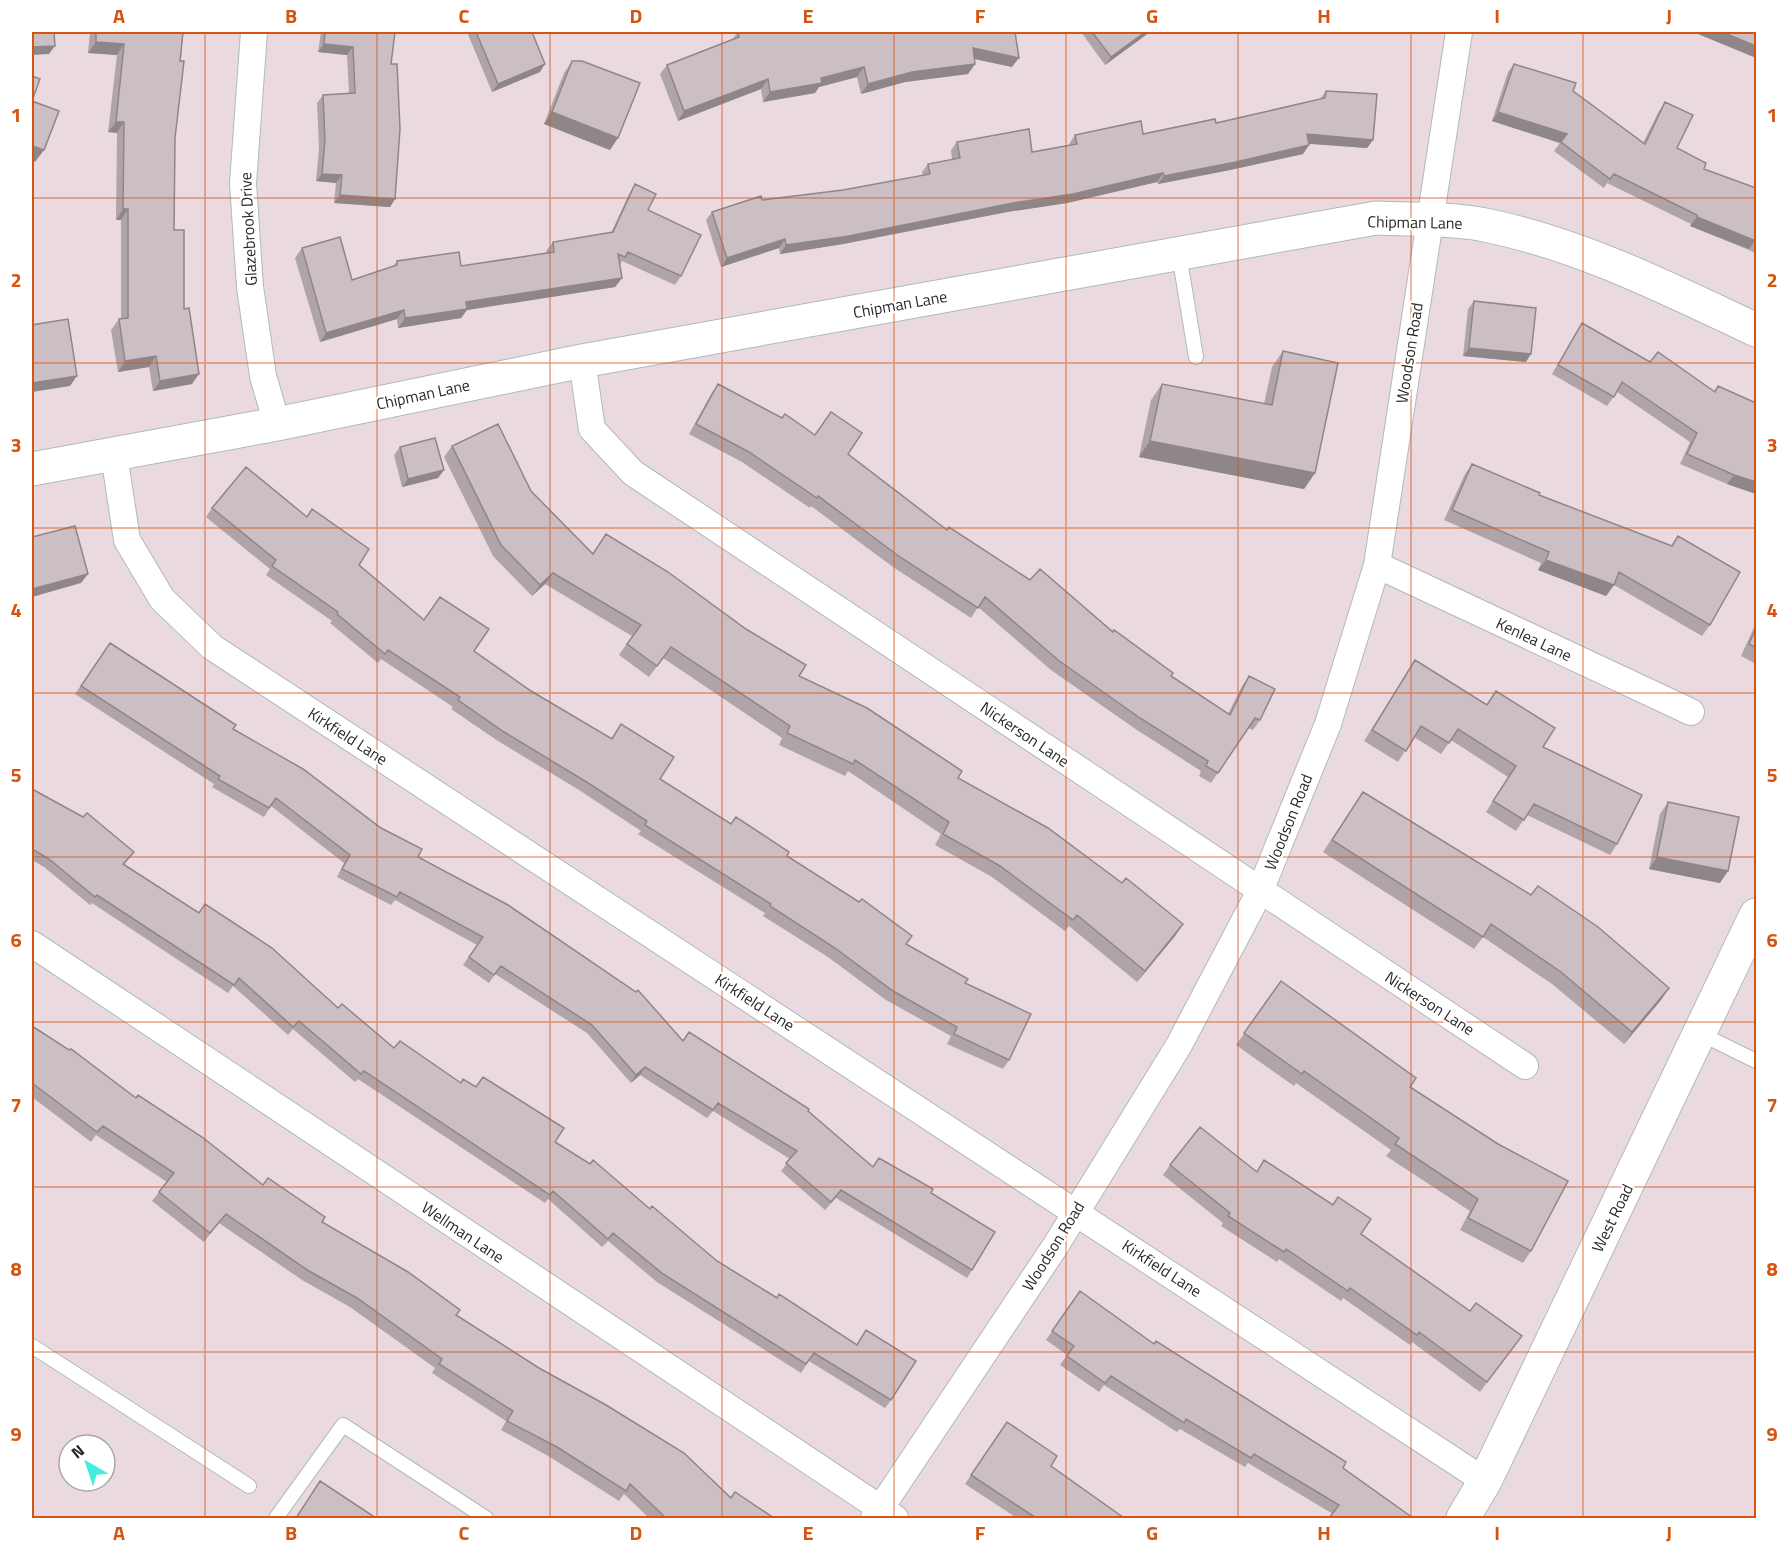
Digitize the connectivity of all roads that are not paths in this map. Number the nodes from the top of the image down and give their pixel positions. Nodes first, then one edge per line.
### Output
1 (254, 32) edge
2 (1459, 32) edge
3 (1428, 221) junction
4 (1179, 254) junction
5 (1756, 330) edge
6 (1196, 357) dead end
7 (582, 361) junction
8 (277, 424) junction
9 (114, 455) junction
10 (32, 470) edge
11 (1377, 565) junction
12 (1691, 712) dead end
13 (1260, 891) junction
14 (1756, 915) edge
15 (32, 945) edge
16 (1750, 948) edge
17 (1701, 1034) junction
18 (1756, 1061) edge
19 (1525, 1066) dead end
20 (1076, 1211) junction
21 (32, 1346) edge
22 (1485, 1481) junction
23 (249, 1486) dead end
24 (883, 1515) edge
25 (276, 1518) edge
26 (486, 1518) edge
27 (1463, 1518) edge

1 - 8 street, Glazebrook Drive
2 - 3 street, Woodson Road
3 - 4 street, Chipman Lane
3 - 5 street, Chipman Lane
3 - 11 street, Woodson Road
4 - 6 lane
4 - 7 street, Chipman Lane
7 - 8 street, Chipman Lane
7 - 13 street, Nickerson Lane
8 - 9 street, Chipman Lane
9 - 10 street, Chipman Lane
9 - 20 street, Kirkfield Lane
11 - 12 street, Kenlea Lane
11 - 13 street, Woodson Road
13 - 19 street, Nickerson Lane
13 - 20 street, Woodson Road
14 - 16 street, West Road
15 - 24 street, Wellman Lane
16 - 17 street, West Road
17 - 18 lane
17 - 22 street, West Road
20 - 22 street, Kirkfield Lane
20 - 24 street, Woodson Road
21 - 23 lane
22 - 27 street, West Road
25 - 26 lane

